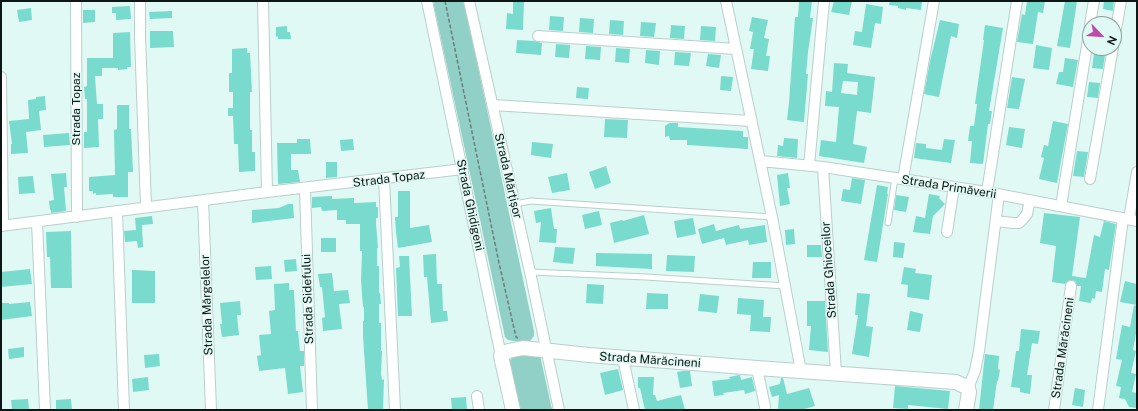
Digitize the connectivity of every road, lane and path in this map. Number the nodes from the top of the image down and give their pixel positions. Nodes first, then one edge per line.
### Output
1 (76, 1) edge
2 (140, 1) edge
3 (263, 1) edge
4 (427, 1) edge
5 (445, 1) edge
6 (469, 1) edge
7 (726, 1) edge
8 (824, 1) edge
9 (934, 1) edge
10 (1018, 1) edge
11 (1094, 1) edge
12 (1121, 1) edge
13 (1092, 16) edge
14 (1118, 16) edge
15 (538, 36) dead end
16 (736, 49) junction
17 (1085, 56) edge
18 (1112, 56) edge
19 (1, 77) edge
20 (493, 106) junction
21 (751, 121) junction
22 (760, 161) junction
23 (809, 166) junction
24 (823, 167) junction
25 (463, 169) junction
26 (1137, 172) edge
27 (384, 179) junction
28 (899, 179) junction
29 (1090, 179) dead end
30 (954, 187) junction
31 (305, 188) junction
32 (267, 192) junction
33 (987, 192) junction
34 (999, 194) junction
35 (203, 200) junction
36 (1030, 200) junction
37 (515, 204) junction
38 (1061, 206) junction
39 (146, 207) junction
40 (117, 211) junction
41 (77, 217) junction
42 (772, 217) junction
43 (1130, 219) edge
44 (996, 221) junction
45 (37, 222) junction
46 (888, 223) dead end
47 (2, 226) edge
48 (947, 232) dead end
49 (530, 272) junction
50 (785, 286) junction
51 (1071, 286) dead end
52 (523, 348) junction
53 (546, 351) junction
54 (501, 356) junction
55 (624, 358) junction
56 (756, 368) junction
57 (801, 371) junction
58 (836, 373) junction
59 (968, 388) junction
60 (477, 396) dead end
61 (765, 406) dead end
62 (45, 410) edge
63 (124, 410) edge
64 (211, 410) edge
65 (312, 410) edge
66 (395, 410) edge
67 (479, 410) edge
68 (513, 410) edge
69 (559, 410) edge
70 (634, 410) edge
71 (966, 410) edge
72 (1054, 410) edge
73 (1098, 410) edge

1 - 41 street, Strada Topaz
2 - 39 street
3 - 32 street
4 - 25 street, Strada Ghidigeni
5 - 52 path
6 - 20 street, Strada Mărțișor
7 - 16 street
8 - 23 street
9 - 28 street
10 - 33 street
11 - 13 street
12 - 14 street
15 - 16 street
16 - 21 street
17 - 38 street
18 - 29 street
19 - 47 street, Strada Topaz
20 - 21 street
20 - 37 street, Strada Mărțișor
21 - 22 street
22 - 23 street, Strada Primăverii
22 - 42 street
23 - 24 street, Strada Primăverii
24 - 28 street, Strada Primăverii
24 - 58 street, Strada Ghioceilor
25 - 27 street, Strada Topaz
25 - 54 street, Strada Ghidigeni
26 - 43 street
27 - 31 street, Strada Topaz
27 - 66 street
28 - 30 street, Strada Primăverii
28 - 46 lane
30 - 33 street, Strada Primăverii
30 - 48 street
31 - 32 street, Strada Topaz
31 - 65 street, Strada Sidefului
32 - 35 street, Strada Topaz
33 - 34 street, Strada Primăverii
34 - 36 street, Strada Primăverii
34 - 44 street
35 - 39 street, Strada Topaz
35 - 64 street, Strada Mărgelelor
36 - 38 street, Strada Primăverii
36 - 44 street
37 - 42 lane
37 - 49 street, Strada Mărțișor
38 - 43 street, Strada Primăverii
39 - 40 street, Strada Topaz
40 - 41 street, Strada Topaz
40 - 63 street
41 - 45 street, Strada Topaz
42 - 50 street
43 - 73 street
44 - 59 street
45 - 47 street, Strada Topaz
45 - 62 street
49 - 50 lane
49 - 53 street, Strada Mărțișor
50 - 57 street
51 - 72 street, Strada Mărăcineni
52 - 53 street, Strada Mărăcineni
52 - 54 street, Strada Mărăcineni
53 - 55 street, Strada Mărăcineni
53 - 69 street, Strada Mărțișor
54 - 68 street, Strada Ghidigeni
55 - 56 street, Strada Mărăcineni
55 - 70 street
56 - 57 street, Strada Mărăcineni
56 - 61 street
57 - 58 street, Strada Mărăcineni
58 - 59 street, Strada Mărăcineni
59 - 71 street
60 - 67 street

